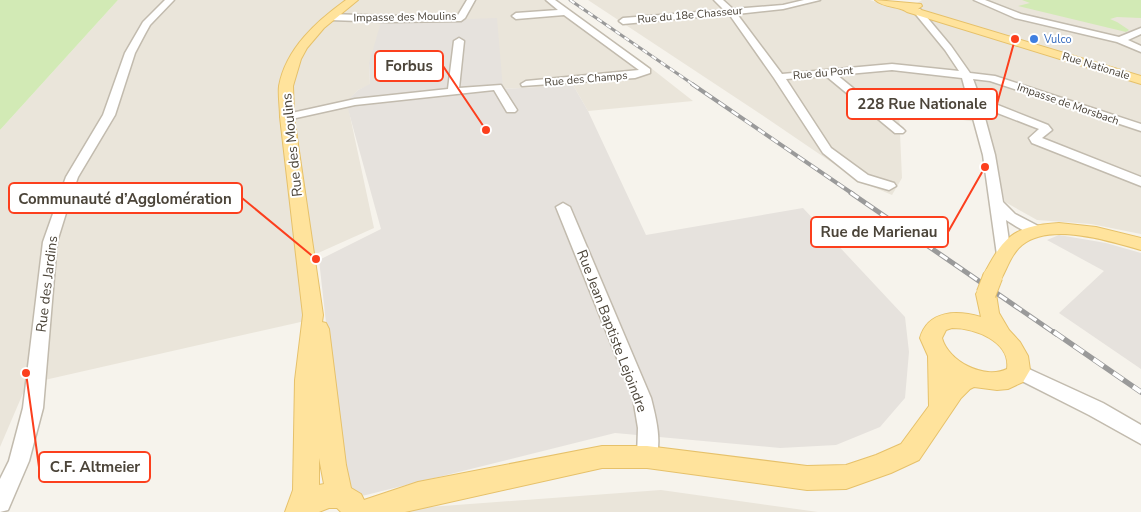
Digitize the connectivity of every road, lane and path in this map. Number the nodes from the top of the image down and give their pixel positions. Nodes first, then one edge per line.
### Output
1 (170, 0) edge
2 (353, 0) edge
3 (471, 0) edge
4 (550, 0) edge
5 (718, 0) edge
6 (816, 0) edge
7 (880, 0) edge
8 (978, 0) edge
9 (916, 7) edge
10 (566, 12) junction
11 (732, 12) junction
12 (516, 16) dead end
13 (330, 17) junction
14 (623, 21) dead end
15 (950, 22) junction
16 (927, 24) junction
17 (1141, 24) edge
18 (1141, 31) edge
19 (1120, 40) junction
20 (459, 41) dead end
21 (1141, 49) edge
22 (829, 74) junction
23 (966, 74) junction
24 (779, 77) junction
25 (1141, 80) edge
26 (526, 84) dead end
27 (453, 92) junction
28 (975, 100) junction
29 (511, 110) dead end
30 (287, 117) junction
31 (1141, 128) edge
32 (899, 130) dead end
33 (1141, 182) edge
34 (889, 186) dead end
35 (998, 205) junction
36 (563, 207) dead end
37 (1037, 230) junction
38 (1141, 244) edge
39 (1004, 255) junction
40 (989, 285) junction
41 (313, 315) junction
42 (963, 320) junction
43 (1000, 334) junction
44 (939, 356) junction
45 (1018, 371) junction
46 (974, 378) junction
47 (941, 406) junction
48 (1141, 435) edge
49 (647, 457) junction
50 (0, 503) edge
51 (348, 504) edge
52 (300, 510) edge
53 (366, 512) edge

1 - 50 street, Rue des Jardins
2 - 13 main road, Rue des Moulins
3 - 13 street, Impasse des Moulins
4 - 10 street, Rue des Champs
5 - 11 street, Rue du Pont
6 - 11 street, Rue du 18e Chasseur
7 - 9 main road, Rue Nationale
8 - 19 street
9 - 15 main road, Rue Nationale
9 - 16 street
10 - 12 street
10 - 26 street, Rue des Champs
11 - 14 street, Rue du 18e Chasseur
11 - 24 street, Rue du Pont
13 - 30 main road, Rue des Moulins
15 - 16 street
15 - 25 main road, Rue Nationale
16 - 23 street
17 - 18 street
18 - 19 street
19 - 21 street
20 - 27 street
22 - 23 street, Rue du Pont
22 - 24 street, Rue du Pont
22 - 32 street
23 - 28 street
23 - 31 street, Impasse de Morsbach
24 - 34 street
27 - 29 street
27 - 30 street
28 - 33 street
28 - 35 street
30 - 41 main road, Rue des Moulins
35 - 37 street
35 - 39 street
36 - 49 street, Rue Jean Baptiste Lejoindre
37 - 38 main road
37 - 39 main road
39 - 40 main road
40 - 42 main road
40 - 43 main road
41 - 51 main road, Rue des Moulins
41 - 52 main road, Rue des Moulins
42 - 43 main road
42 - 44 main road
43 - 45 main road
44 - 46 main road
44 - 47 main road
45 - 46 main road
45 - 48 street
46 - 47 main road
47 - 49 main road
49 - 53 main road
51 - 52 main road

